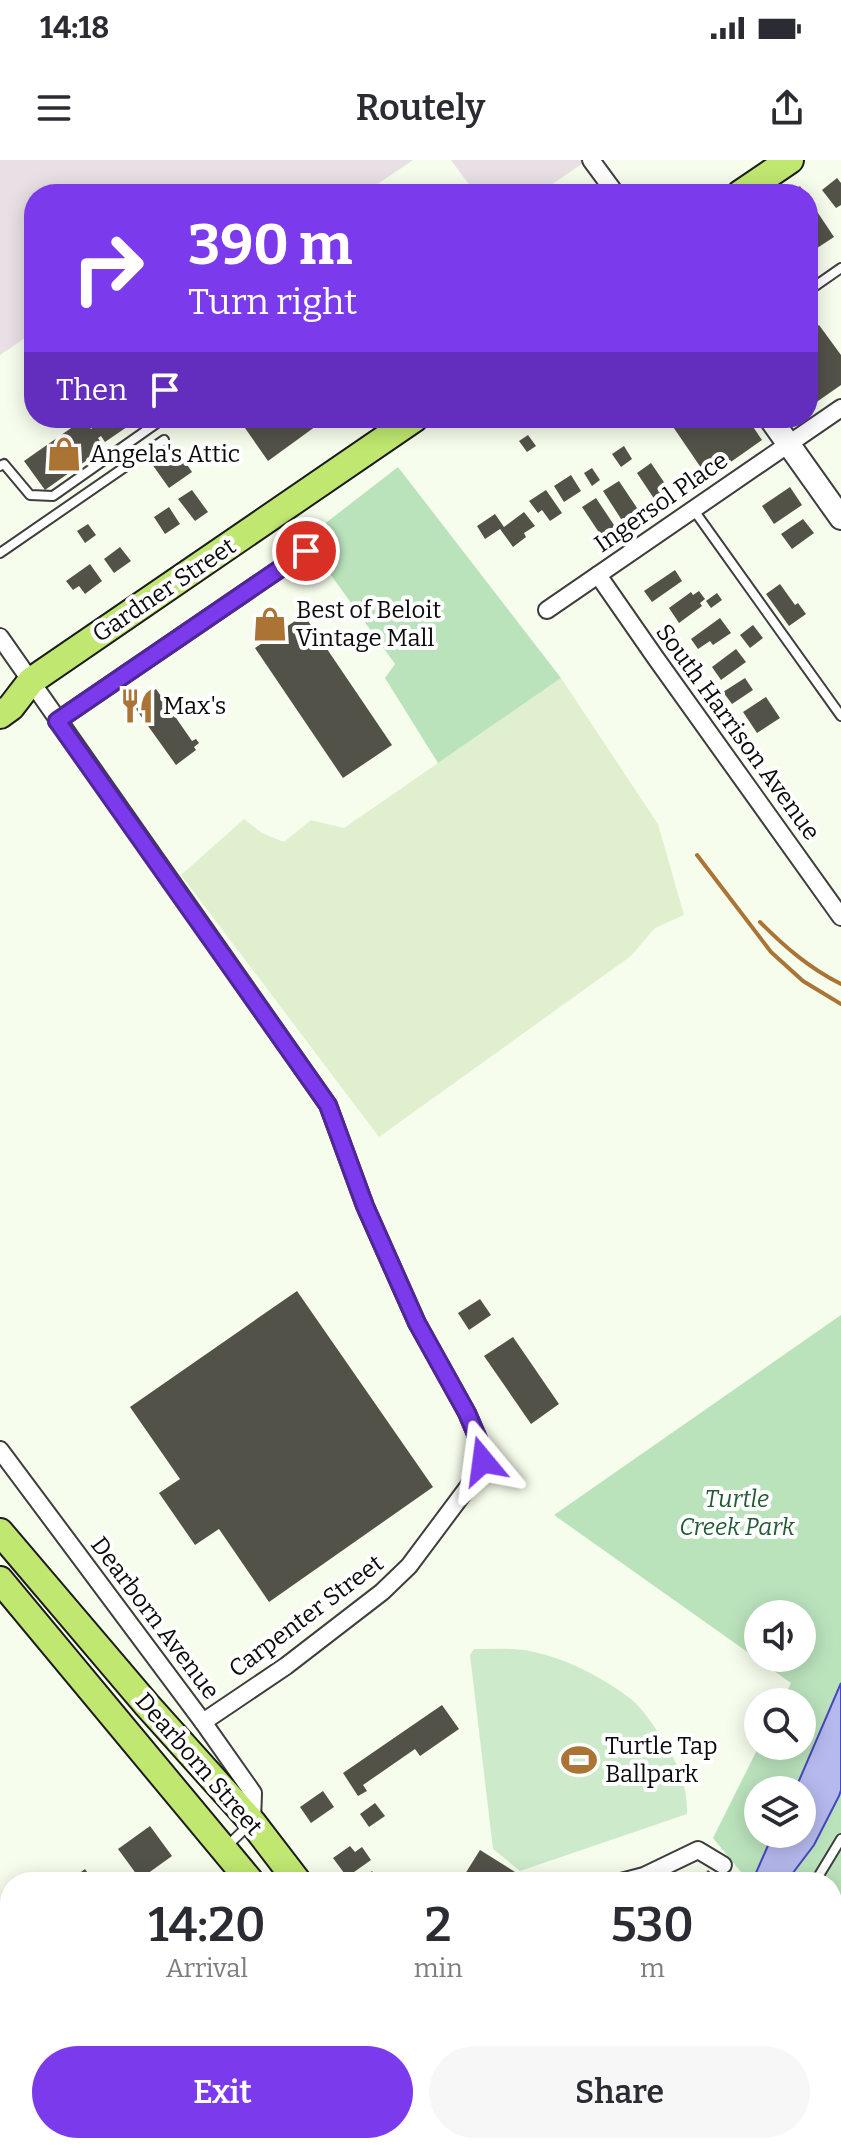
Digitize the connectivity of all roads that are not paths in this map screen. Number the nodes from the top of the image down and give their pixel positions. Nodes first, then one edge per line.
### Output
1 (591, 160) edge
2 (790, 160) edge
3 (609, 184) edge
4 (755, 184) edge
5 (841, 268) edge
6 (818, 284) edge
7 (841, 408) edge
8 (818, 424) edge
9 (150, 428) edge
10 (400, 428) edge
11 (777, 428) edge
12 (812, 428) edge
13 (164, 440) dead end
14 (788, 444) junction
15 (0, 466) edge
16 (693, 509) junction
17 (841, 518) edge
18 (306, 551) dead end
19 (0, 553) edge
20 (598, 575) junction
21 (547, 610) dead end
22 (0, 637) edge
23 (31, 681) junction
24 (0, 690) edge
25 (0, 715) edge
26 (841, 716) edge
27 (57, 721) junction
28 (841, 917) edge
29 (0, 1450) edge
30 (0, 1532) edge
31 (0, 1580) edge
32 (203, 1722) junction
33 (252, 1822) junction
34 (841, 1839) edge
35 (225, 1849) junction
36 (723, 1865) dead end
37 (243, 1872) edge
38 (290, 1872) edge
39 (652, 1872) edge
40 (821, 1872) edge

1 - 3 street
2 - 4 main road
5 - 6 lane
7 - 8 street, Ingersol Place
9 - 15 lane
10 - 23 main road, Gardner Street
11 - 14 street
12 - 14 street, Ingersol Place
13 - 19 lane
14 - 16 street, Ingersol Place
14 - 17 street
16 - 20 street, Ingersol Place
16 - 26 lane
18 - 27 street
20 - 21 street, Ingersol Place
20 - 28 street, South Harrison Avenue
22 - 23 street, Carpenter Street
23 - 24 main road, Gardner Street
23 - 25 main road, Gardner Street
23 - 27 street, Carpenter Street
27 - 32 street, Carpenter Street
29 - 32 street, Dearborn Avenue
30 - 33 main road, Dearborn Street
31 - 35 main road, Dearborn Street
32 - 33 street, Dearborn Avenue
33 - 35 lane
33 - 38 main road, Dearborn Street
34 - 40 lane
35 - 37 main road, Dearborn Street
36 - 39 street

